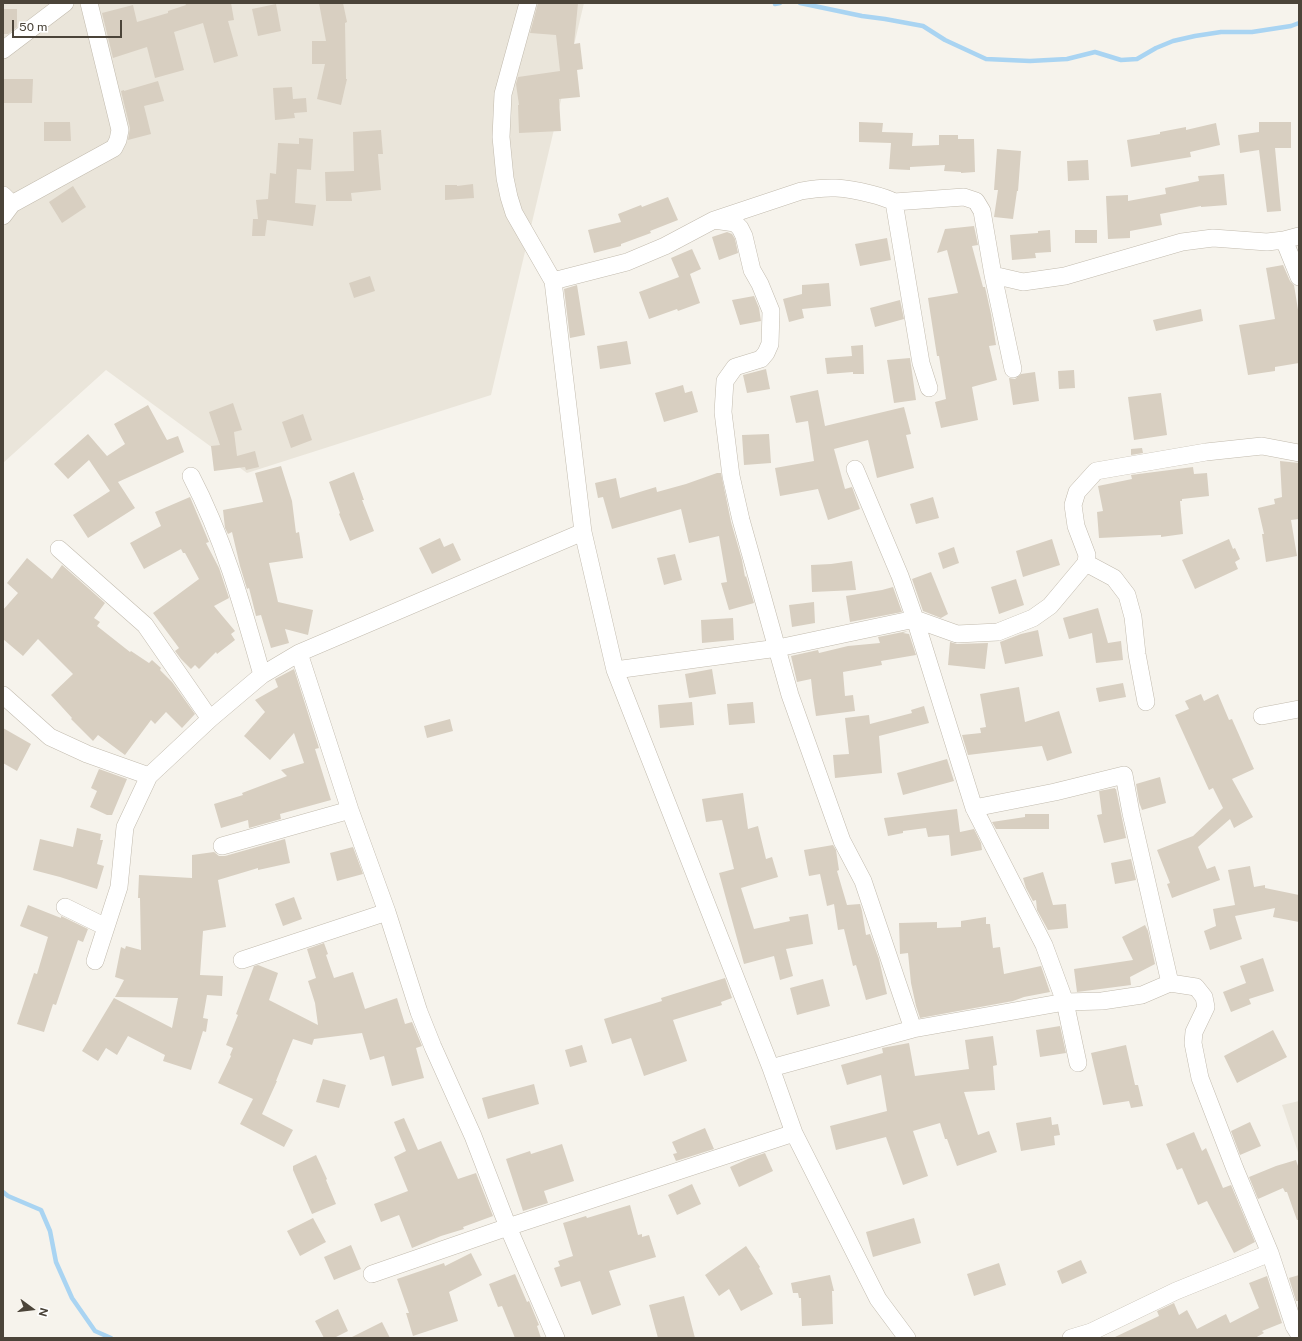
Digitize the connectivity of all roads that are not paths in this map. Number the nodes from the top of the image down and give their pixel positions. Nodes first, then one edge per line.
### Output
1 (65, 3) edge
2 (89, 3) edge
3 (528, 3) edge
4 (3, 50) edge
5 (894, 202) junction
6 (6, 205) edge
7 (714, 220) junction
8 (1291, 238) edge
9 (993, 275) junction
10 (1299, 278) edge
11 (553, 281) junction
12 (1013, 369) dead end
13 (929, 388) dead end
14 (1299, 453) edge
15 (855, 469) dead end
16 (191, 476) dead end
17 (582, 532) junction
18 (59, 548) dead end
19 (1086, 563) junction
20 (915, 619) junction
21 (778, 648) junction
22 (299, 653) junction
23 (615, 670) junction
24 (262, 675) junction
25 (3, 695) edge
26 (1146, 702) dead end
27 (1299, 709) edge
28 (1262, 716) dead end
29 (210, 719) junction
30 (149, 776) junction
31 (974, 808) junction
32 (350, 810) junction
33 (222, 846) dead end
34 (65, 907) dead end
35 (387, 912) junction
36 (106, 928) junction
37 (242, 960) dead end
38 (95, 961) dead end
39 (1170, 983) junction
40 (1065, 1002) junction
41 (913, 1029) junction
42 (1078, 1062) dead end
43 (770, 1068) junction
44 (794, 1133) junction
45 (508, 1227) junction
46 (1270, 1253) junction
47 (372, 1274) dead end
48 (1299, 1334) edge
49 (1092, 1335) edge
50 (556, 1338) edge
51 (907, 1338) edge
52 (1071, 1338) edge

1 - 4 street
2 - 6 street
3 - 11 street
5 - 7 street
5 - 9 street
5 - 13 street
7 - 11 street
7 - 21 street
8 - 9 street
8 - 10 street
9 - 12 street
11 - 17 street
14 - 19 street
15 - 20 street
16 - 24 street
17 - 22 street
17 - 23 street
18 - 29 street
19 - 20 street
19 - 26 street
20 - 21 street
20 - 31 street
21 - 23 street
21 - 41 street
22 - 24 street
22 - 32 street
23 - 43 street
24 - 29 street
25 - 30 street
27 - 28 street
29 - 30 street
30 - 36 street
31 - 39 street
31 - 40 street
32 - 33 street
32 - 35 street
34 - 36 street
35 - 37 street
35 - 45 street
36 - 38 street
39 - 40 street
39 - 46 street
40 - 41 street
40 - 42 street
41 - 43 street
43 - 44 street
44 - 45 street
44 - 51 street
45 - 47 street
45 - 50 street
46 - 48 street
46 - 49 street
49 - 52 street

